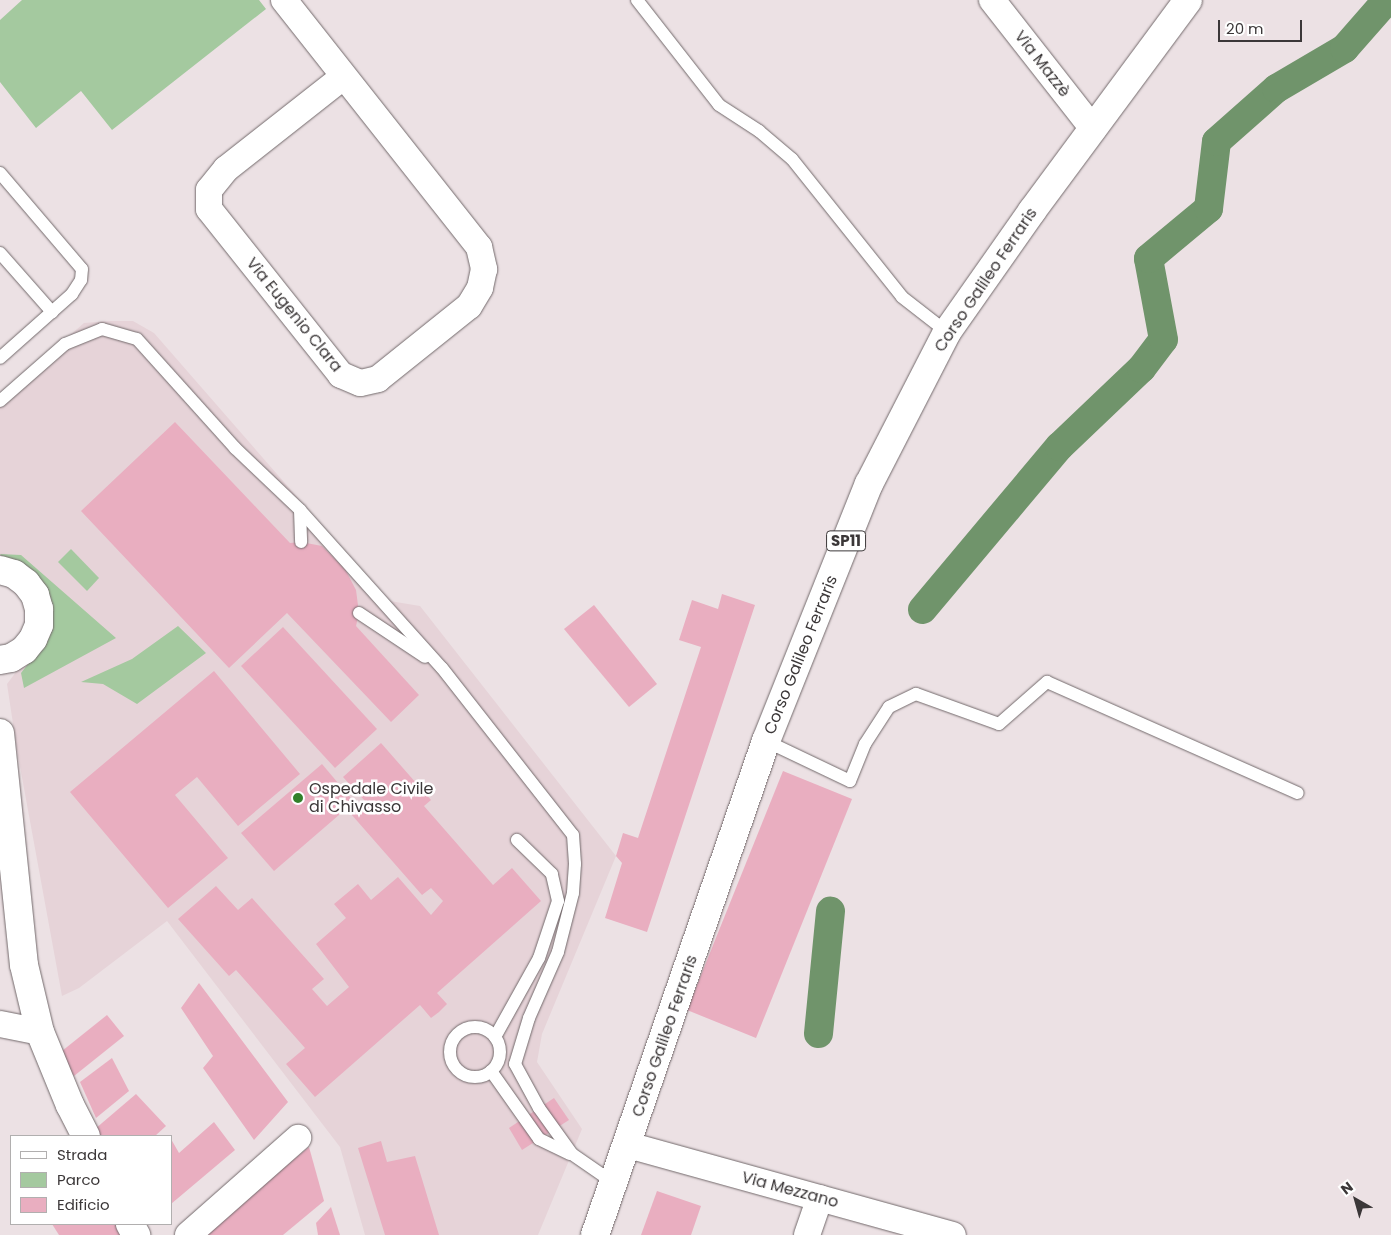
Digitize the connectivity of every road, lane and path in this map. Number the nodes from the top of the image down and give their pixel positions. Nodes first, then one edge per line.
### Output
1 (284, 0) edge
2 (637, 0) edge
3 (992, 0) edge
4 (1188, 0) edge
5 (343, 76) junction
6 (1093, 129) junction
7 (0, 173) edge
8 (0, 253) edge
9 (52, 312) junction
10 (947, 332) junction
11 (0, 358) edge
12 (0, 401) edge
13 (300, 510) junction
14 (301, 542) dead end
15 (0, 570) edge
16 (359, 613) dead end
17 (0, 660) edge
18 (442, 668) junction
19 (0, 733) edge
20 (766, 741) junction
21 (1298, 793) dead end
22 (517, 840) dead end
23 (0, 1024) edge
24 (40, 1032) junction
25 (496, 1038) junction
26 (491, 1072) junction
27 (85, 1135) edge
28 (298, 1138) dead end
29 (628, 1145) junction
30 (572, 1154) junction
31 (614, 1183) junction
32 (820, 1198) junction
33 (188, 1235) edge
34 (595, 1235) edge
35 (807, 1235) edge
36 (953, 1235) edge

1 - 5 street, Via Eugenio Clara
2 - 10 lane
3 - 6 street, Via Mazzè
4 - 6 main road, Corso Galileo Ferraris / SP11
5 - 5 street, Via Eugenio Clara
6 - 10 main road, Corso Galileo Ferraris / SP11
7 - 9 lane
8 - 9 lane
9 - 11 lane
10 - 20 main road, Corso Galileo Ferraris / SP11
12 - 13 lane
13 - 14 lane
13 - 18 lane
15 - 17 main road
16 - 18 lane
18 - 30 lane
19 - 24 main road
20 - 21 lane
20 - 29 main road, Corso Galileo Ferraris / SP11
22 - 25 lane
23 - 24 street
24 - 27 main road
25 - 26 lane
25 - 26 lane
26 - 30 lane
28 - 33 street
29 - 31 main road, Corso Galileo Ferraris
29 - 32 street, Via Mezzano
30 - 31 lane
31 - 34 main road, Corso Galileo Ferraris
32 - 35 street
32 - 36 street, Via Mezzano

